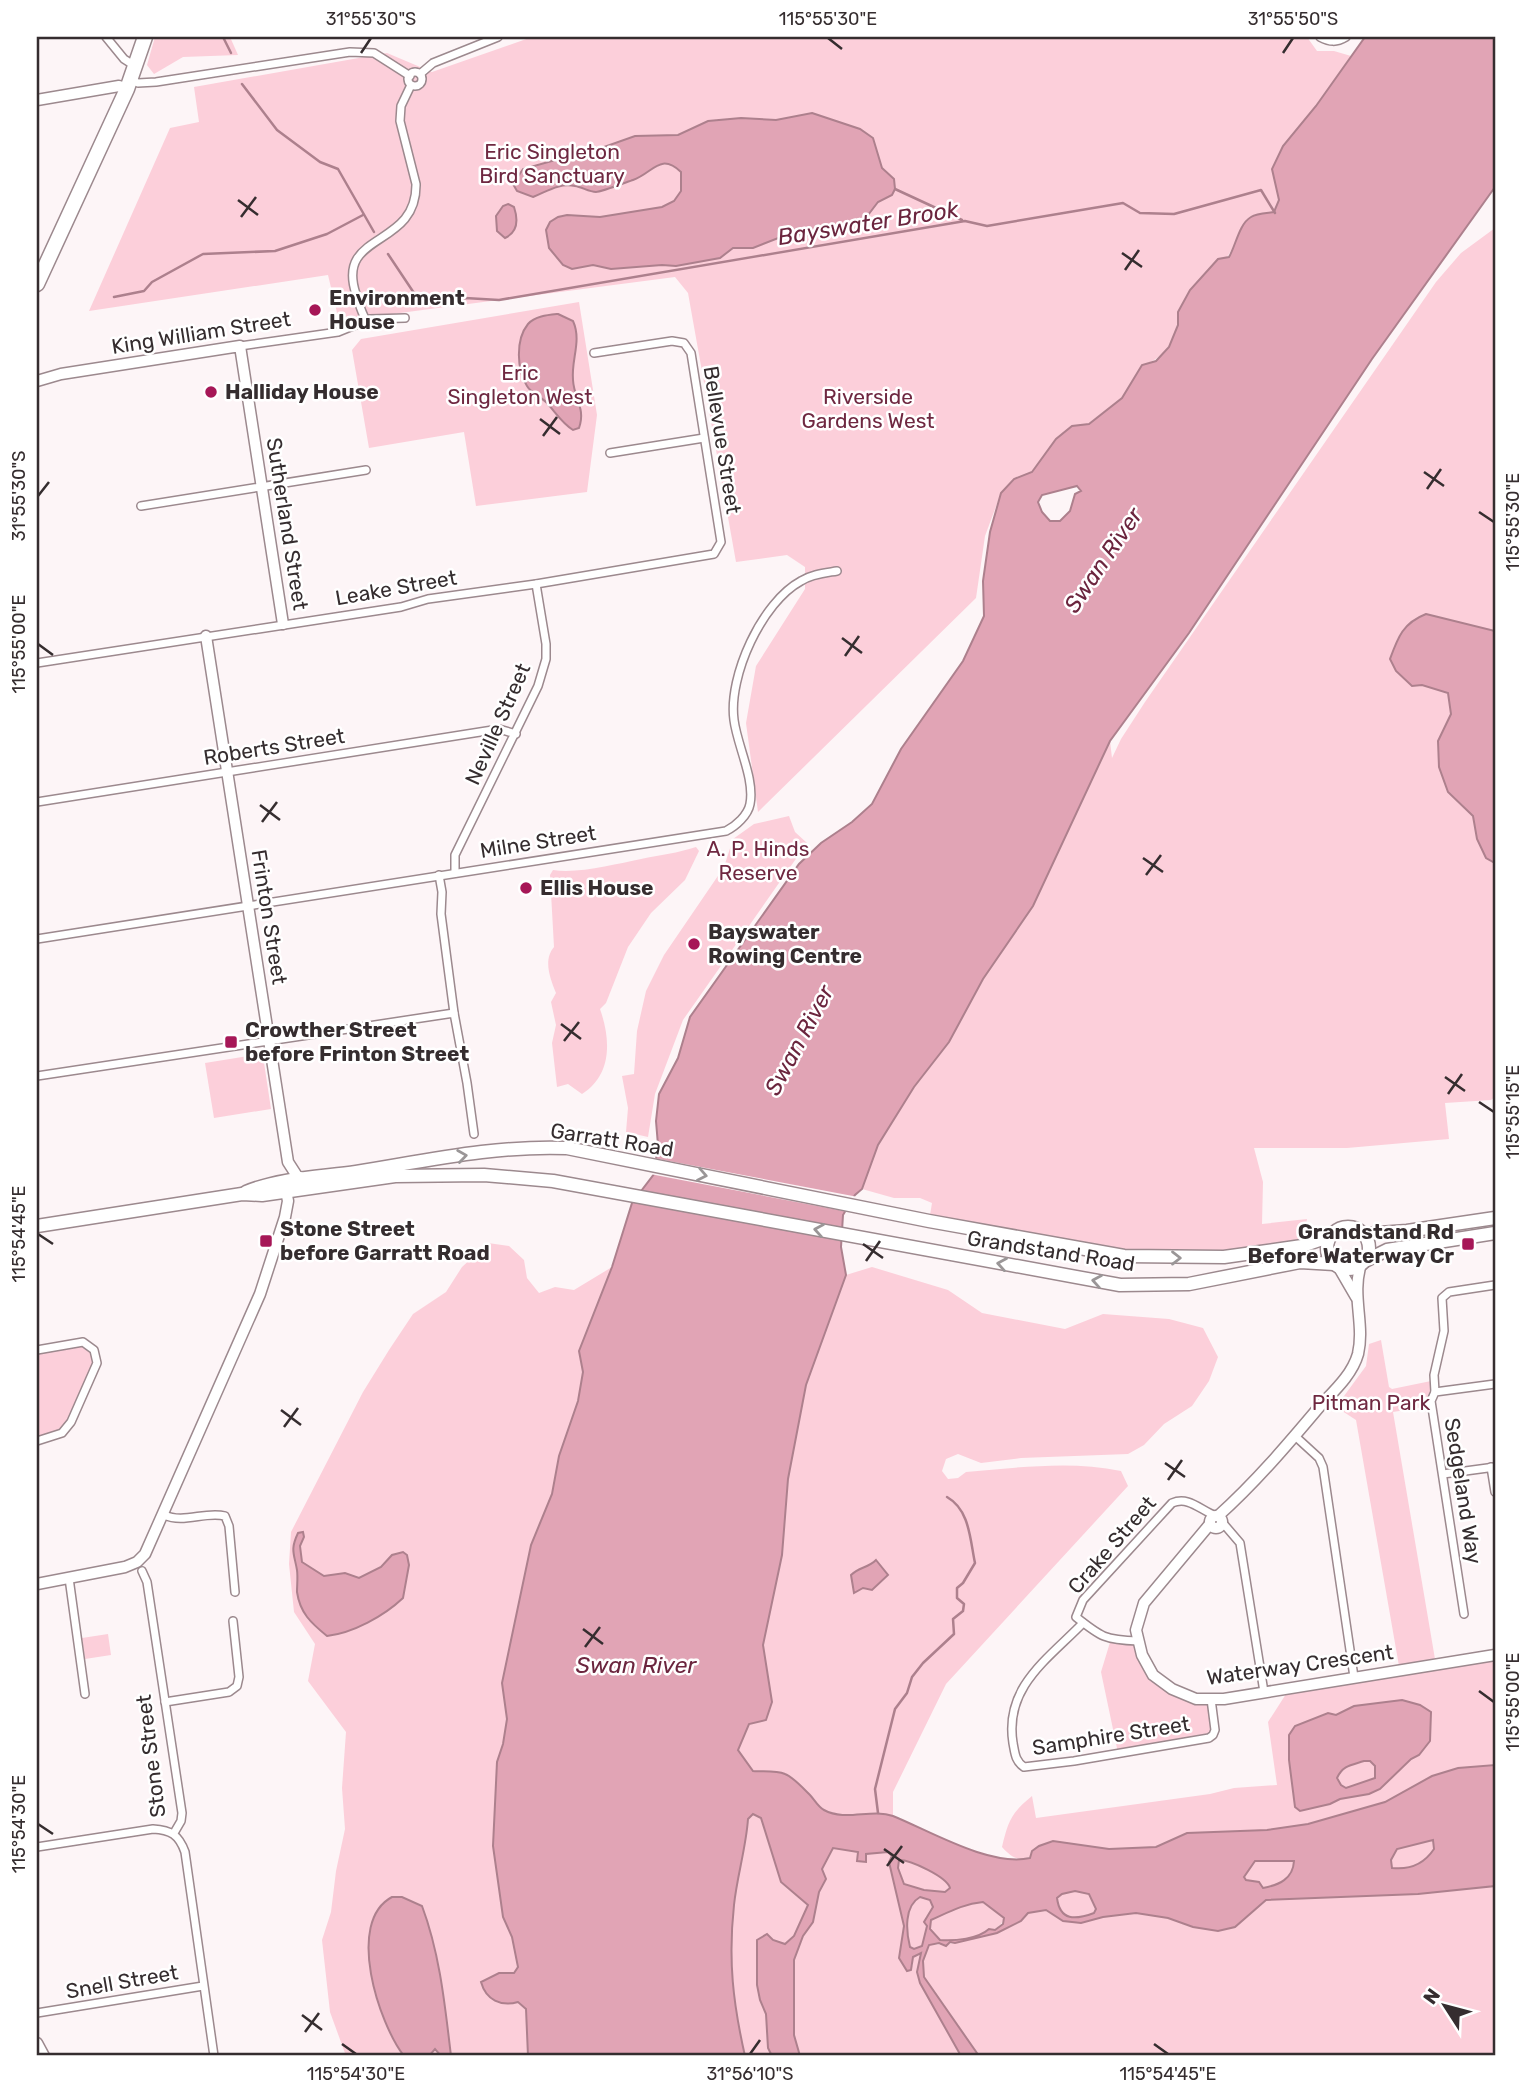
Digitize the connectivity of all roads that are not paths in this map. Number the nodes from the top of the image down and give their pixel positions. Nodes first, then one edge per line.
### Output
1 (106, 37) edge
2 (145, 37) edge
3 (498, 37) edge
4 (1320, 37) edge
5 (1346, 37) edge
6 (420, 74) junction
7 (410, 75) junction
8 (131, 78) junction
9 (411, 85) junction
10 (37, 100) edge
11 (37, 284) edge
12 (405, 318) dead end
13 (366, 320) junction
14 (240, 346) junction
15 (594, 353) dead end
16 (39, 378) edge
17 (704, 438) junction
18 (610, 453) dead end
19 (366, 470) dead end
20 (263, 486) junction
21 (141, 506) dead end
22 (718, 551) joint
23 (837, 571) dead end
24 (536, 584) junction
25 (283, 624) junction
26 (206, 636) junction
27 (37, 663) edge
28 (516, 733) junction
29 (227, 772) junction
30 (37, 803) edge
31 (455, 873) junction
32 (439, 875) junction
33 (248, 905) junction
34 (37, 939) edge
35 (454, 1013) junction
36 (269, 1041) junction
37 (37, 1076) edge
38 (474, 1134) dead end
39 (288, 1162) junction
40 (305, 1179) junction
41 (282, 1186) junction
42 (892, 1213) joint
43 (1495, 1218) edge
44 (37, 1226) edge
45 (1495, 1233) edge
46 (1365, 1234) junction
47 (1331, 1236) junction
48 (886, 1242) joint
49 (1363, 1263) junction
50 (1336, 1265) junction
51 (1495, 1285) edge
52 (1356, 1297) junction
53 (37, 1350) edge
54 (1495, 1384) edge
55 (1435, 1392) junction
56 (1295, 1436) junction
57 (37, 1441) edge
58 (1493, 1467) edge
59 (1443, 1474) junction
60 (1495, 1492) edge
61 (164, 1516) junction
62 (1216, 1522) junction
63 (140, 1566) junction
64 (69, 1578) junction
65 (37, 1584) edge
66 (235, 1592) dead end
67 (1464, 1614) dead end
68 (233, 1621) dead end
69 (1083, 1623) junction
70 (1138, 1641) junction
71 (1495, 1655) edge
72 (1354, 1677) junction
73 (1264, 1692) junction
74 (85, 1695) dead end
75 (1211, 1699) junction
76 (164, 1702) junction
77 (174, 1833) junction
78 (37, 1847) edge
79 (203, 1986) junction
80 (47, 2012) junction
81 (37, 2013) edge
82 (37, 2019) edge
83 (214, 2056) edge

1 - 8 street
2 - 8 highway
3 - 6 street
4 - 5 street
6 - 7 street
6 - 9 street
7 - 8 street
7 - 9 street
8 - 10 street
8 - 11 highway
9 - 13 street
12 - 13 street, King William Street
13 - 14 street, King William Street
14 - 16 street, King William Street
14 - 20 street, Sutherland Street
15 - 17 street, Bellevue Street
17 - 18 street
17 - 22 street, Bellevue Street
19 - 20 street
20 - 21 street
20 - 25 street, Sutherland Street
22 - 24 street, Leake Street
23 - 31 street, Milne Street
24 - 25 street, Leake Street
24 - 28 street, Neville Street
25 - 26 street, Leake Street
26 - 27 street, Leake Street
26 - 29 street, Frinton Street
28 - 29 street, Roberts Street
28 - 31 street, Neville Street
29 - 30 street, Roberts Street
29 - 33 street, Frinton Street
31 - 32 street, Milne Street
32 - 33 street, Milne Street
32 - 35 street
33 - 34 street, Milne Street
33 - 36 street, Frinton Street
35 - 36 street
35 - 38 street
36 - 37 street
36 - 39 street, Frinton Street
39 - 40 street
39 - 41 street
40 - 41 main road, Garratt Road
40 -> 42 main road, Garratt Road
41 - 44 main road, Garratt Road
48 -> 41 main road, Garratt Road
41 - 61 street
42 -> 47 main road, Grandstand Road
43 - 46 main road
45 - 49 main road
46 - 47 main road
46 - 49 main road
47 - 50 main road
50 -> 48 main road, Grandstand Road
49 - 50 main road
49 - 52 street
50 - 52 street
51 - 55 street
52 - 56 street
53 - 57 street
54 - 55 street, Sedgeland Way
55 - 59 street, Sedgeland Way
56 - 62 street
56 - 72 street
58 - 59 street
58 - 60 street
59 - 67 street, Sedgeland Way
61 - 63 street
61 - 66 street
62 - 69 street, Crake Street
62 - 70 street
62 - 73 street
63 - 64 street
63 - 76 street, Stone Street
64 - 65 street
64 - 74 street
68 - 76 street
69 - 70 street, Crake Street
69 - 75 street, Samphire Street
70 - 75 street, Waterway Crescent
71 - 72 street, Waterway Crescent
72 - 73 street, Waterway Crescent
73 - 75 street, Waterway Crescent
76 - 77 street, Stone Street
77 - 78 street
77 - 79 street, Stone Street
79 - 80 street, Snell Street
79 - 83 street, Stone Street
80 - 81 street, Snell Street
80 - 82 street, Snell Street

